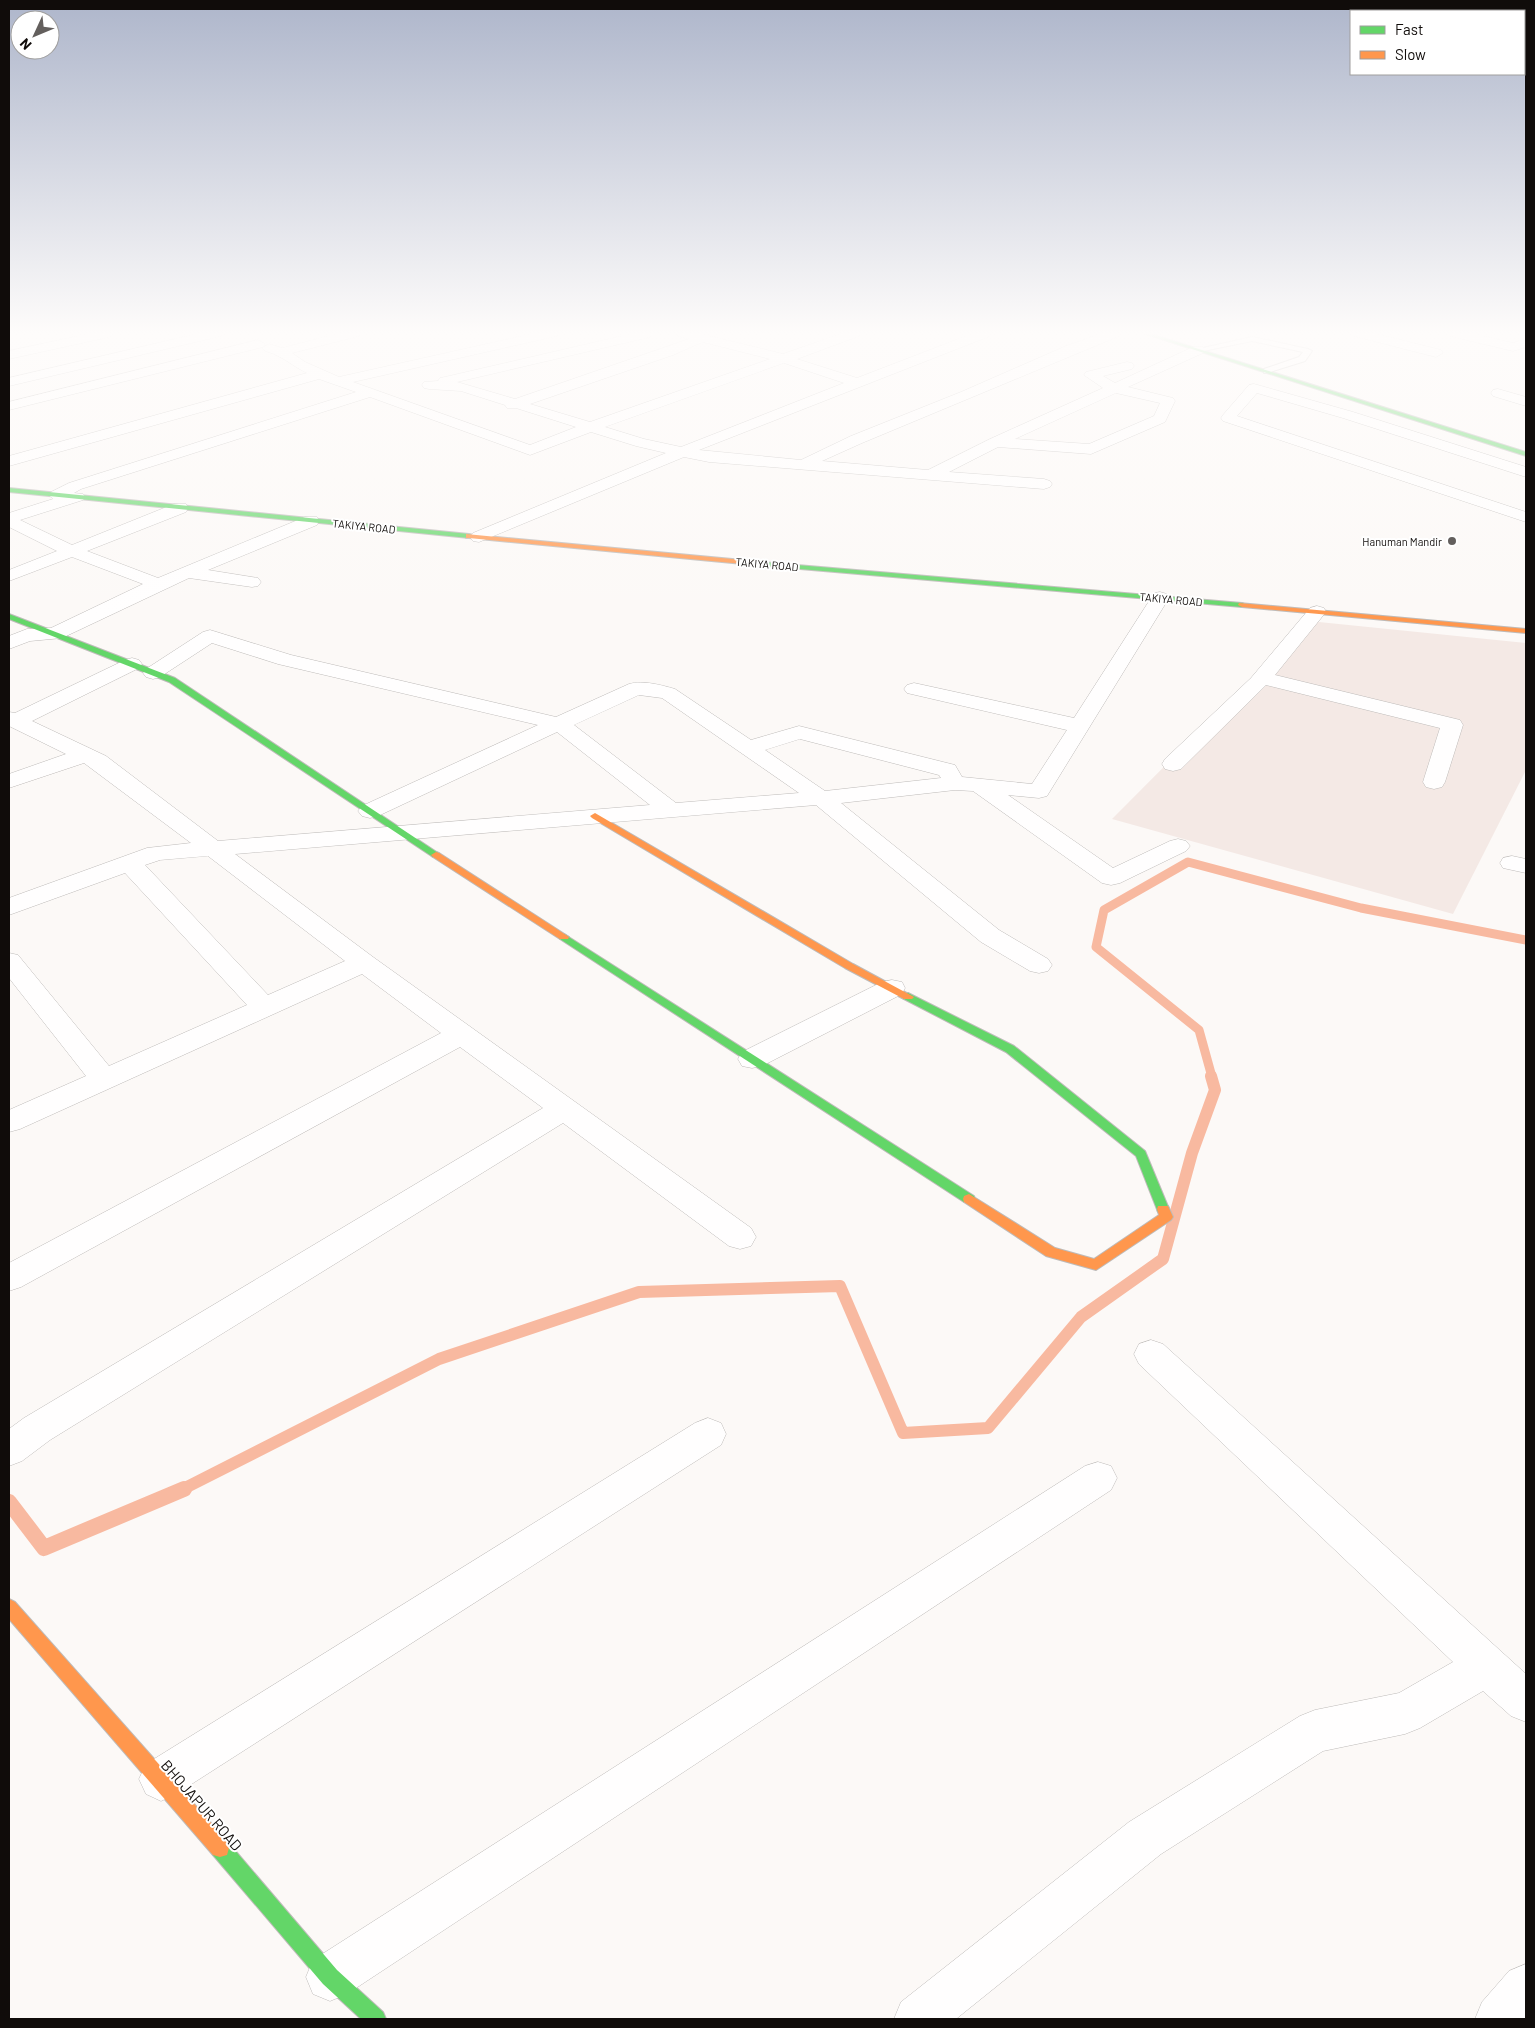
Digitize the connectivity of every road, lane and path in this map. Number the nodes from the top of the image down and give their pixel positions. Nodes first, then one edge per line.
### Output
1 (129, 428) edge
2 (267, 428) edge
3 (466, 428) edge
4 (589, 428) edge
5 (593, 428) edge
6 (741, 428) edge
7 (885, 428) edge
8 (1027, 428) edge
9 (1140, 428) edge
10 (1257, 428) edge
11 (1388, 428) edge
12 (1443, 428) edge
13 (995, 442) junction
14 (682, 451) junction
15 (1526, 454) edge
16 (9, 461) edge
17 (805, 464) junction
18 (1524, 471) edge
19 (932, 474) junction
20 (1044, 484) dead end
21 (9, 490) edge
22 (57, 495) junction
23 (77, 497) junction
24 (1466, 498) junction
25 (180, 508) junction
26 (1526, 517) edge
27 (9, 519) edge
28 (311, 521) junction
29 (479, 538) junction
30 (71, 551) junction
31 (188, 572) junction
32 (9, 576) edge
33 (252, 582) dead end
34 (158, 584) junction
35 (1160, 598) junction
36 (1317, 612) junction
37 (9, 616) edge
38 (1526, 631) edge
39 (55, 634) junction
40 (9, 643) edge
41 (132, 664) junction
42 (153, 673) junction
43 (1262, 678) junction
44 (914, 689) dead end
45 (12, 719) edge
46 (560, 724) junction
47 (1079, 726) junction
48 (748, 748) junction
49 (85, 755) junction
50 (1174, 764) dead end
51 (9, 781) edge
52 (1434, 782) dead end
53 (955, 783) junction
54 (978, 785) junction
55 (821, 798) junction
56 (671, 810) junction
57 (370, 811) junction
58 (595, 816) junction
59 (402, 832) junction
60 (1178, 846) dead end
61 (214, 850) junction
62 (130, 863) junction
63 (9, 906) edge
64 (9, 961) edge
65 (364, 962) junction
66 (1039, 965) dead end
67 (892, 988) junction
68 (264, 1008) junction
69 (461, 1034) junction
70 (752, 1059) junction
71 (105, 1080) junction
72 (564, 1109) junction
73 (9, 1122) edge
74 (740, 1237) dead end
75 (9, 1278) edge
76 (1151, 1354) dead end
77 (708, 1434) dead end
78 (9, 1450) edge
79 (1098, 1478) dead end
80 (9, 1607) edge
81 (1486, 1666) junction
82 (1526, 1701) edge
83 (161, 1779) junction
84 (330, 1978) junction
85 (1526, 1988) edge
86 (376, 2019) edge
87 (918, 2019) edge
88 (1499, 2019) edge

1 - 16 street
2 - 22 street
3 - 4 street
5 - 14 street
6 - 14 street
7 - 17 street
8 - 13 street
9 - 13 street
10 - 24 street
11 - 18 street
12 - 15 main road
13 - 19 street
14 - 17 street
14 - 29 street
17 - 19 street
18 - 24 street
19 - 20 street
21 - 22 main road, TAKIYA ROAD
22 - 23 main road, TAKIYA ROAD
23 - 25 main road, TAKIYA ROAD
23 - 27 street
24 - 26 street
25 - 28 main road, TAKIYA ROAD
25 - 30 street
27 - 30 street
28 - 29 main road, TAKIYA ROAD
28 - 31 street
29 - 35 main road, TAKIYA ROAD
30 - 32 street
30 - 34 street
31 - 33 street
31 - 34 street
34 - 39 street
35 - 36 main road, TAKIYA ROAD
35 - 47 street
36 - 38 main road, TAKIYA ROAD
36 - 43 street
37 - 39 main road
39 - 40 street
39 - 41 main road
41 - 42 main road
41 - 45 street
42 - 46 street
42 - 57 main road
43 - 50 street
43 - 52 street
44 - 47 street
45 - 49 street
46 - 48 street
46 - 56 street
46 - 57 street
47 - 54 street
48 - 53 street
48 - 55 street
49 - 51 street
49 - 61 street
53 - 54 street
53 - 55 street
54 - 60 street
55 - 56 street
55 - 66 street
56 - 58 street
57 - 59 main road
58 - 59 street
58 - 67 main road
59 - 61 street
59 - 70 main road
61 - 62 street
61 - 65 street
62 - 63 street
62 - 68 street
64 - 71 street
65 - 68 street
65 - 69 street
67 - 70 street
67 - 70 main road
68 - 71 street
69 - 72 street
69 - 75 street
71 - 73 street
72 - 74 street
72 - 78 street
76 - 81 street
77 - 83 street
79 - 84 street
80 - 83 main road, BHOJAPUR ROAD
81 - 82 street
81 - 87 street
83 - 84 main road, BHOJAPUR ROAD
84 - 86 main road, BHOJAPUR ROAD
85 - 88 street

